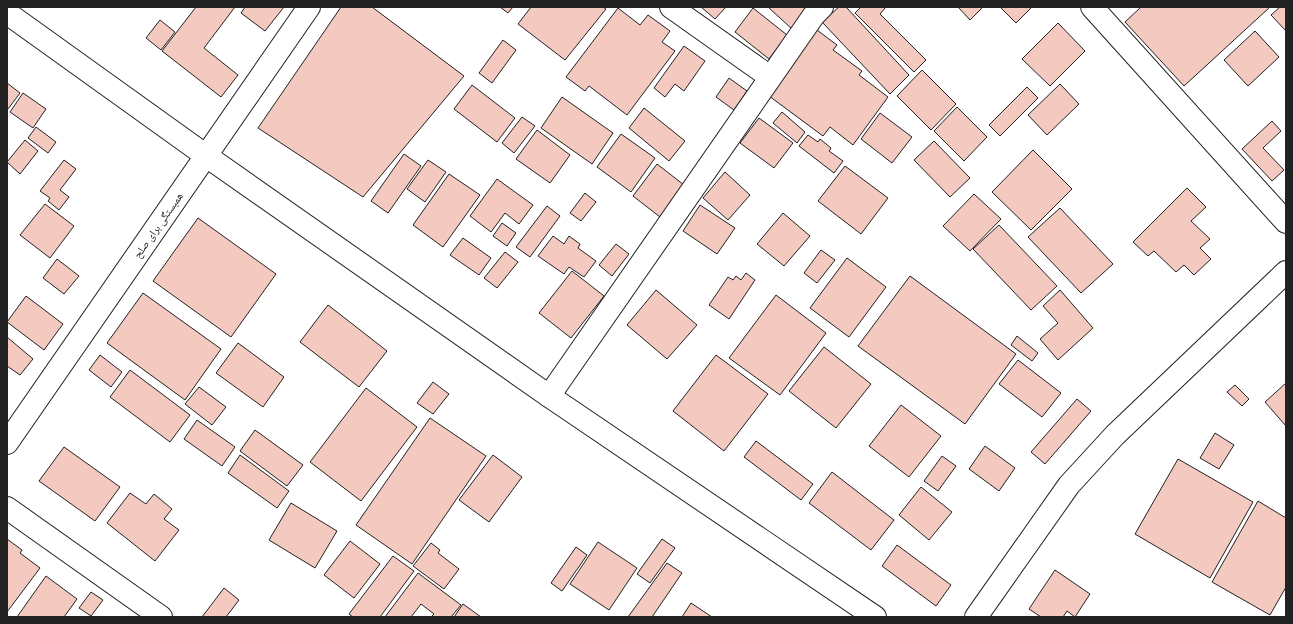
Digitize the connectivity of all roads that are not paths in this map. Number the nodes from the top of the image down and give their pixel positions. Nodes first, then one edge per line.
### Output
1 (309, 7) edge
2 (671, 7) edge
3 (822, 7) edge
4 (1092, 7) edge
5 (7, 13) edge
6 (770, 77) junction
7 (205, 155) junction
8 (1286, 222) edge
9 (1286, 272) edge
10 (549, 396) junction
11 (7, 443) edge
12 (7, 508) edge
13 (161, 617) edge
14 (875, 617) edge
15 (976, 617) edge

1 - 7 street, همبستگی برای صلح
2 - 6 street
3 - 6 street
4 - 8 street
5 - 7 street
6 - 10 street
7 - 10 street
7 - 11 street, همبستگی برای صلح
9 - 15 street
10 - 14 street
12 - 13 street

